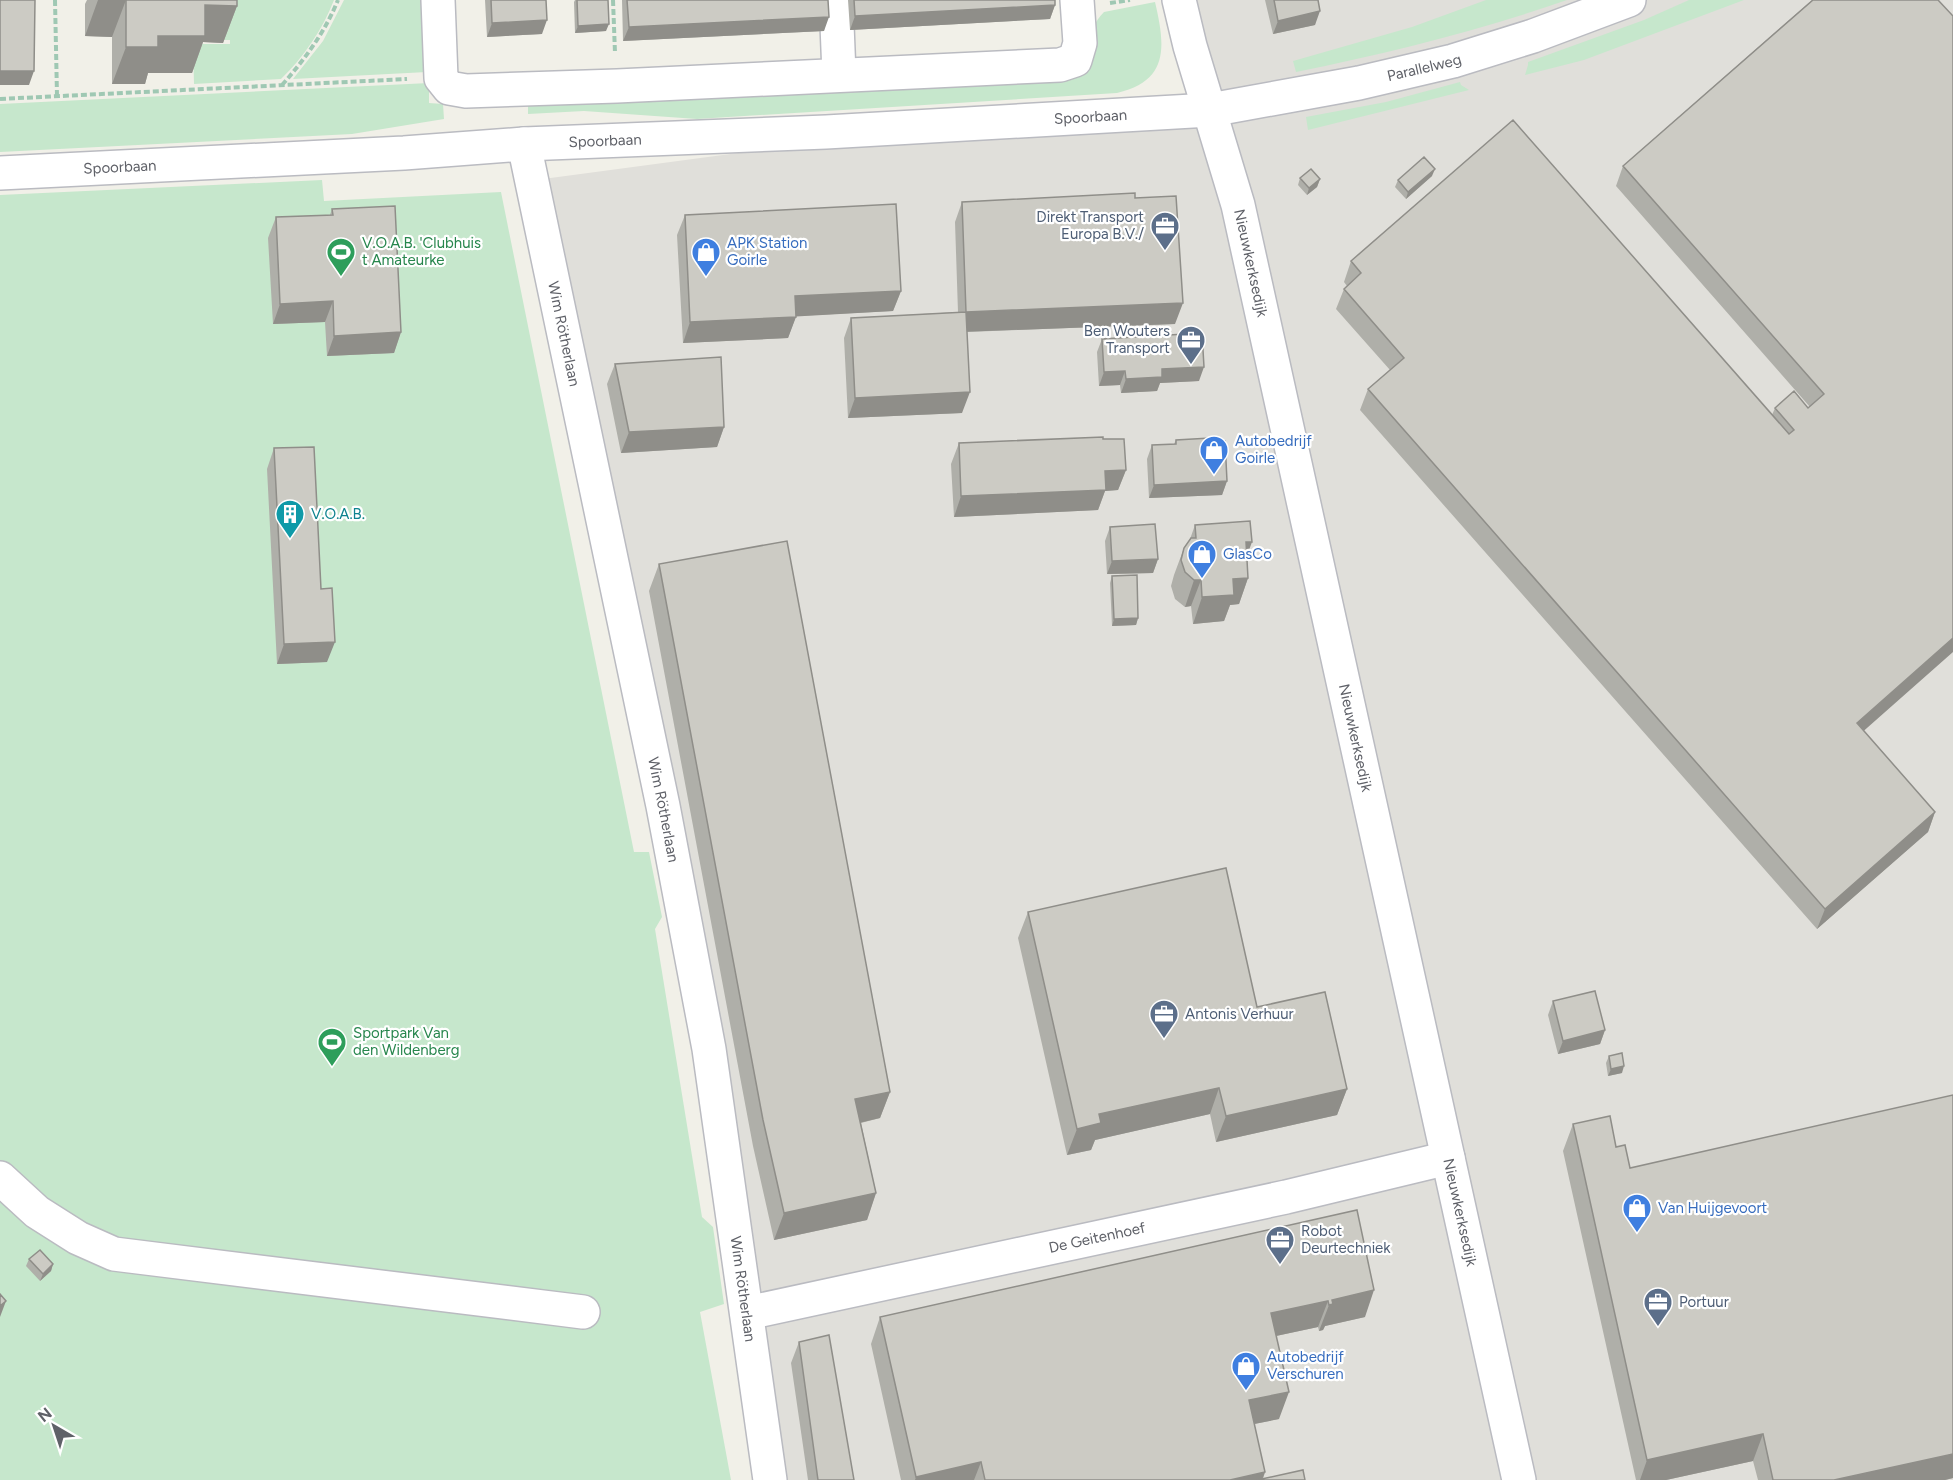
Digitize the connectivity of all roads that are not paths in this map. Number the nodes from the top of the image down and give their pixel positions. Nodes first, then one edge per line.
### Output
1 (438, 0) edge
2 (836, 0) edge
3 (1077, 0) edge
4 (1179, 0) edge
5 (1629, 0) edge
6 (840, 74) junction
7 (1210, 110) junction
8 (524, 144) junction
9 (0, 173) edge
10 (1448, 1158) junction
11 (0, 1178) edge
12 (583, 1312) dead end
13 (747, 1313) junction
14 (770, 1480) edge
15 (1519, 1480) edge

1 - 6 street
2 - 6 street
3 - 6 street
4 - 7 street, Nieuwkerksedijk
5 - 7 street, Parallelweg
7 - 8 street, Spoorbaan
7 - 10 street, Nieuwkerksedijk
8 - 9 street, Spoorbaan
8 - 13 street, Wim Rötherlaan
10 - 13 street, De Geitenhoef
10 - 15 street, Nieuwkerksedijk
11 - 12 street
13 - 14 street, Wim Rötherlaan

